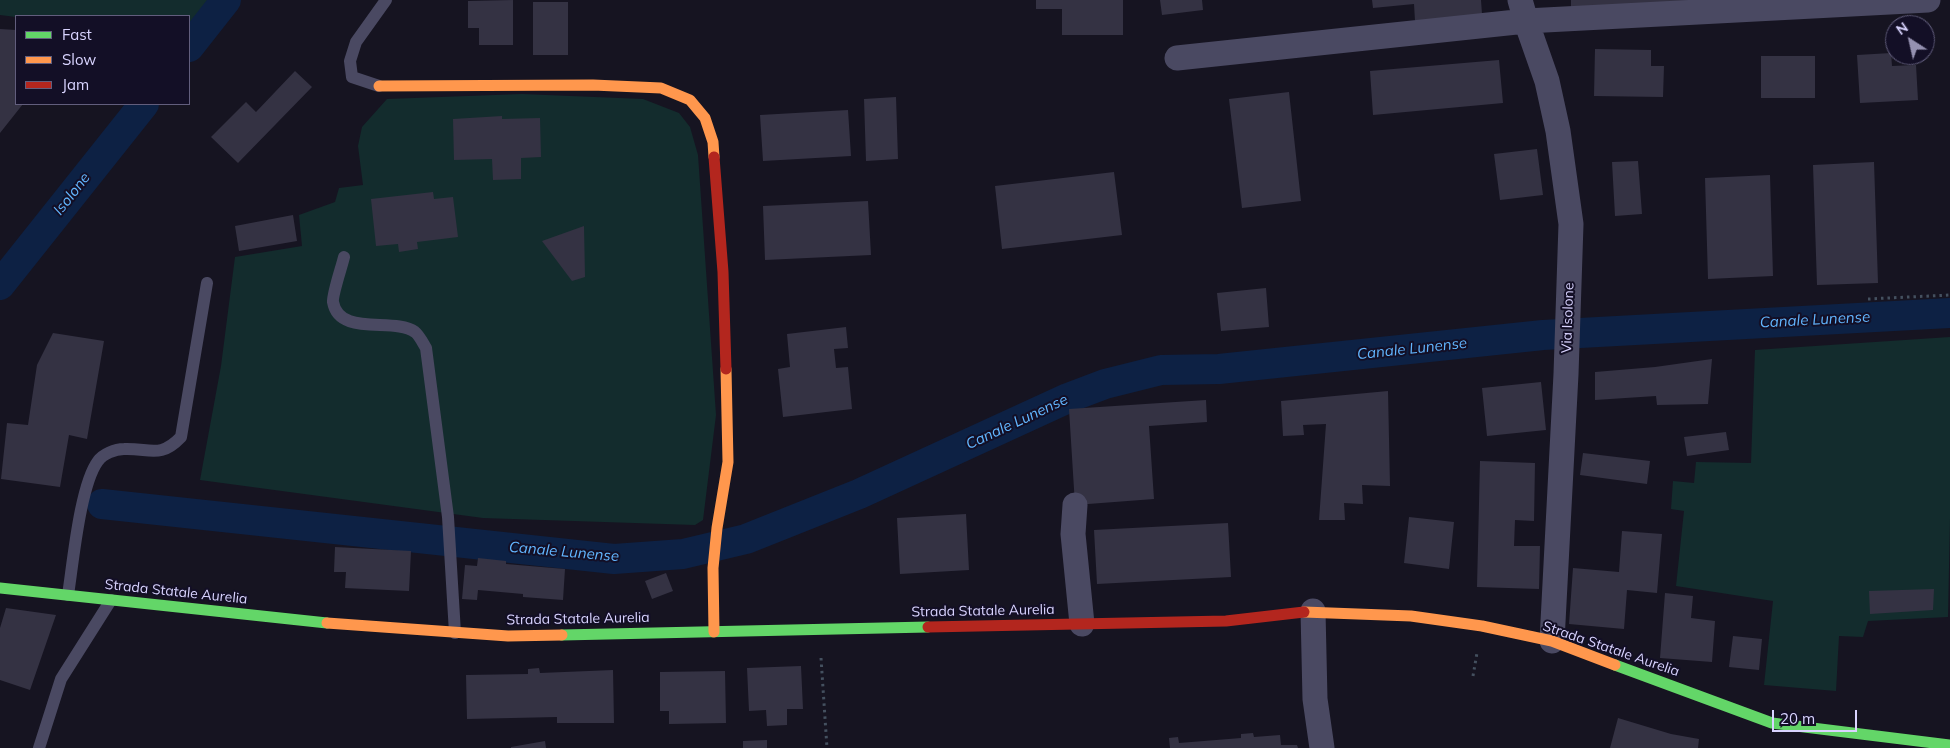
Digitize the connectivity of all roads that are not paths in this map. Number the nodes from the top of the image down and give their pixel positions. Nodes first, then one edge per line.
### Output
1 (386, 0) edge
2 (1928, 0) edge
3 (1523, 11) edge
4 (1177, 58) dead end
5 (379, 86) joint
6 (344, 257) dead end
7 (207, 283) dead end
8 (1075, 505) dead end
9 (0, 588) edge
10 (68, 595) junction
11 (111, 600) junction
12 (1313, 611) junction
13 (1082, 624) junction
14 (714, 632) junction
15 (455, 633) junction
16 (1552, 641) junction
17 (1950, 745) edge
18 (39, 748) edge
19 (1322, 748) edge

1 - 5 lane
2 - 3 street
3 - 4 street
3 - 16 street, Via Isolone
5 - 14 main road
6 - 15 lane
7 - 10 lane
8 - 13 street
9 - 10 main road, Strada Statale Aurelia
10 - 11 main road, Strada Statale Aurelia
11 - 15 main road, Strada Statale Aurelia
11 - 18 lane
12 - 13 main road, Strada Statale Aurelia
12 - 16 main road, Strada Statale Aurelia
12 - 19 street
13 - 14 main road, Strada Statale Aurelia
14 - 15 main road, Strada Statale Aurelia
16 - 17 main road, Strada Statale Aurelia

